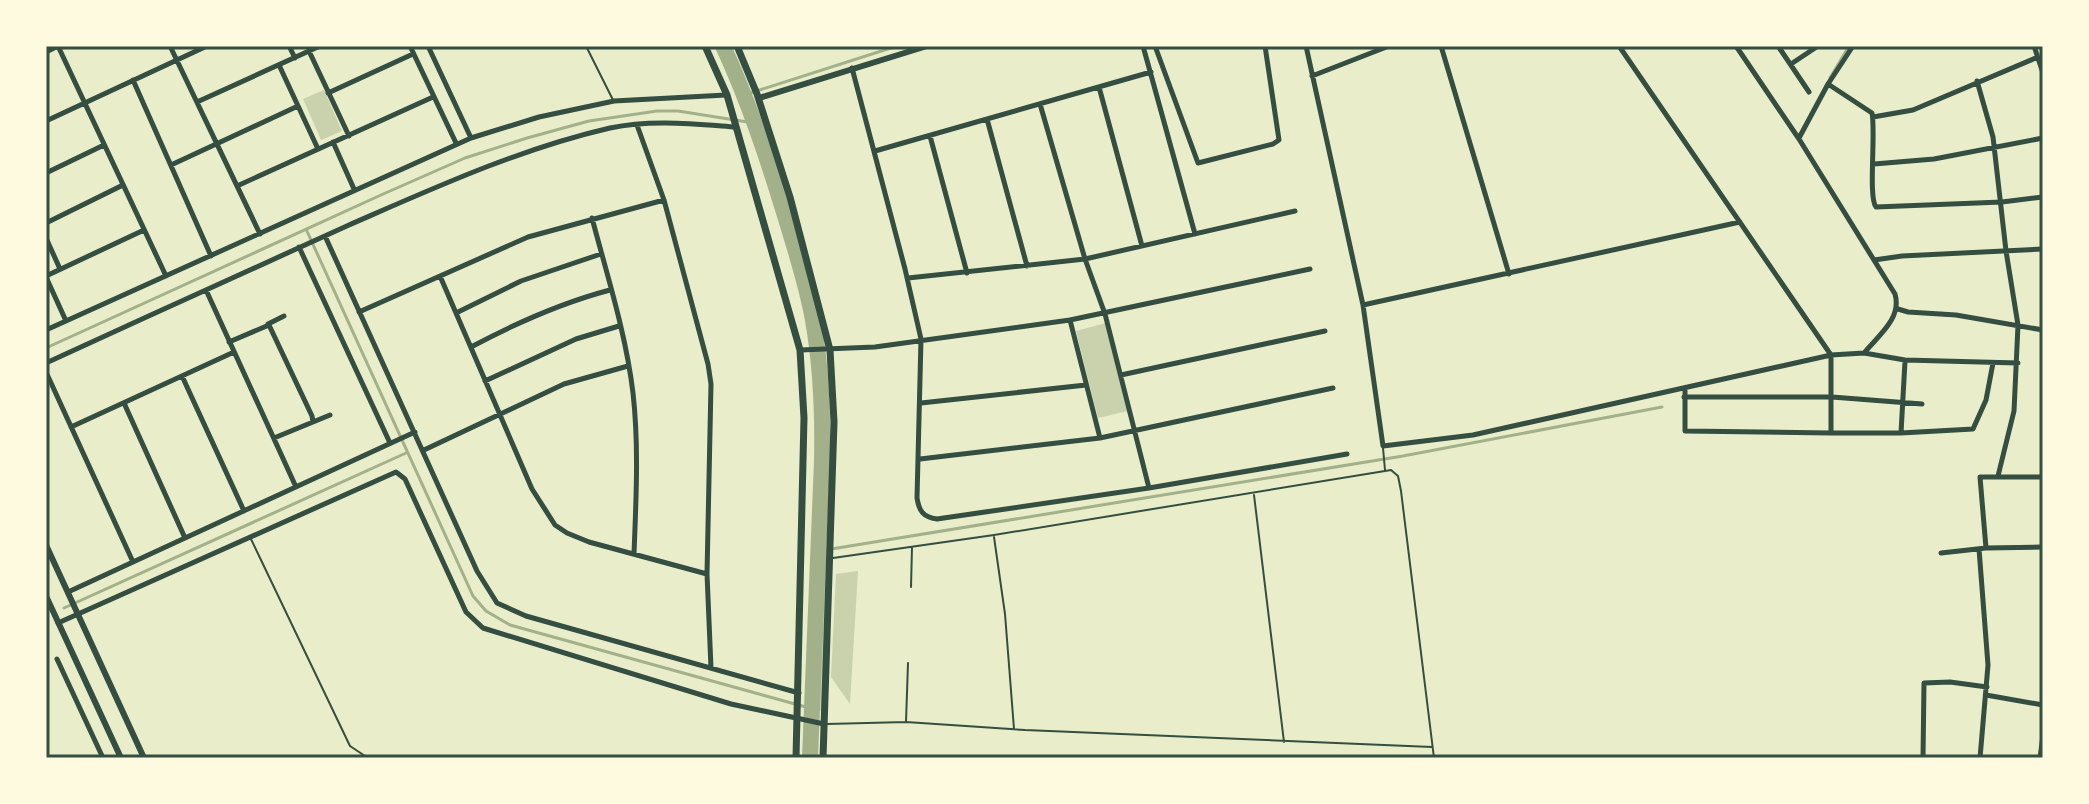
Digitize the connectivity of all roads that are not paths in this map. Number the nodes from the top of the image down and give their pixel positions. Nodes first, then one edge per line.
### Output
1 (58, 46) edge
2 (170, 46) edge
3 (207, 46) edge
4 (289, 46) edge
5 (320, 46) edge
6 (410, 46) edge
7 (428, 46) edge
8 (586, 46) edge
9 (705, 46) edge
10 (737, 46) edge
11 (927, 46) edge
12 (1143, 46) edge
13 (1155, 46) edge
14 (1265, 46) edge
15 (1306, 46) edge
16 (1389, 46) edge
17 (1441, 46) edge
18 (1619, 46) edge
19 (1736, 46) edge
20 (1778, 46) edge
21 (1818, 46) edge
22 (1853, 46) edge
23 (309, 51) junction
24 (2038, 51) edge
25 (46, 52) edge
26 (413, 54) junction
27 (295, 58) junction
28 (177, 60) junction
29 (1791, 64) junction
30 (279, 65) junction
31 (852, 68) junction
32 (1151, 72) junction
33 (2043, 73) edge
34 (1312, 76) junction
35 (133, 80) junction
36 (1977, 81) junction
37 (1828, 84) junction
38 (1099, 87) junction
39 (1809, 92) dead end
40 (328, 93) junction
41 (758, 96) junction
42 (433, 97) junction
43 (728, 97) junction
44 (614, 101) junction
45 (197, 102) junction
46 (85, 103) junction
47 (1040, 104) junction
48 (298, 106) junction
49 (1873, 117) junction
50 (987, 119) junction
51 (46, 121) edge
52 (736, 124) junction
53 (637, 125) junction
54 (349, 136) junction
55 (930, 136) junction
56 (471, 138) junction
57 (2043, 138) edge
58 (1799, 139) junction
59 (333, 142) junction
60 (456, 143) junction
61 (104, 145) junction
62 (217, 145) junction
63 (1993, 146) junction
64 (318, 149) junction
65 (875, 151) junction
66 (1874, 164) junction
67 (171, 165) junction
68 (46, 173) edge
69 (123, 185) junction
70 (237, 186) junction
71 (354, 189) junction
72 (2043, 197) edge
73 (664, 200) junction
74 (2002, 202) junction
75 (1295, 211) dead end
76 (592, 218) junction
77 (1740, 222) junction
78 (46, 223) edge
79 (144, 230) junction
80 (260, 234) junction
81 (1195, 234) junction
82 (46, 238) edge
83 (321, 238) junction
84 (1142, 246) junction
85 (299, 247) junction
86 (2043, 249) edge
87 (2006, 251) junction
88 (601, 254) junction
89 (211, 256) junction
90 (1085, 259) junction
91 (1874, 260) junction
92 (1027, 266) junction
93 (60, 269) junction
94 (1310, 269) dead end
95 (967, 273) junction
96 (1509, 274) junction
97 (166, 276) junction
98 (440, 276) junction
99 (46, 277) edge
100 (908, 278) junction
101 (206, 290) junction
102 (610, 290) junction
103 (1363, 305) junction
104 (1898, 308) junction
105 (359, 312) junction
106 (456, 313) junction
107 (1105, 314) junction
108 (284, 316) dead end
109 (1070, 320) junction
110 (66, 321) junction
111 (267, 324) junction
112 (2018, 325) junction
113 (619, 326) junction
114 (46, 330) edge
115 (2043, 330) edge
116 (1325, 331) dead end
117 (921, 339) junction
118 (229, 342) junction
119 (471, 347) junction
120 (804, 350) junction
121 (827, 350) junction
122 (234, 352) junction
123 (1864, 353) junction
124 (1831, 355) junction
125 (1905, 360) junction
126 (46, 363) edge
127 (1993, 363) junction
128 (2018, 363) junction
129 (628, 366) junction
130 (46, 372) edge
131 (1121, 375) junction
132 (182, 376) junction
133 (485, 381) junction
134 (1086, 385) junction
135 (1333, 388) dead end
136 (1685, 388) junction
137 (1684, 397) junction
138 (1832, 397) junction
139 (1903, 401) junction
140 (124, 403) junction
141 (921, 403) junction
142 (1922, 404) dead end
143 (330, 415) dead end
144 (498, 415) junction
145 (313, 422) junction
146 (71, 427) junction
147 (1135, 432) junction
148 (412, 433) junction
149 (1831, 433) junction
150 (1901, 433) junction
151 (274, 438) junction
152 (1100, 438) junction
153 (390, 443) junction
154 (1383, 446) junction
155 (424, 450) junction
156 (1347, 454) dead end
157 (920, 459) junction
158 (1386, 471) junction
159 (1998, 476) junction
160 (2043, 477) edge
161 (296, 487) junction
162 (1149, 488) junction
163 (1254, 493) junction
164 (244, 511) junction
165 (994, 535) junction
166 (250, 536) junction
167 (185, 538) junction
168 (46, 545) edge
169 (912, 546) junction
170 (2043, 547) edge
171 (1983, 548) junction
172 (1941, 553) dead end
173 (634, 554) junction
174 (831, 556) junction
175 (133, 562) junction
176 (707, 574) junction
177 (911, 587) dead end
178 (68, 593) junction
179 (46, 596) edge
180 (77, 612) junction
181 (58, 623) junction
182 (57, 659) dead end
183 (908, 663) dead end
184 (711, 668) junction
185 (1987, 691) junction
186 (798, 695) junction
187 (2043, 705) edge
188 (800, 721) junction
189 (906, 722) junction
190 (822, 724) junction
191 (1014, 729) junction
192 (2043, 735) edge
193 (1284, 742) junction
194 (1433, 747) junction
195 (103, 758) edge
196 (121, 758) edge
197 (144, 758) edge
198 (368, 758) edge
199 (796, 758) edge
200 (823, 758) edge
201 (1434, 758) edge
202 (1923, 758) edge
203 (1980, 758) edge
204 (2040, 758) edge

1 - 25 street
1 - 46 street
2 - 28 street
3 - 28 street
4 - 27 street
5 - 23 street
6 - 26 street
7 - 56 street
8 - 44 lane
9 - 43 main road
10 - 41 main road
11 - 31 street
12 - 32 street
13 - 14 street
15 - 34 street
16 - 34 street
17 - 96 street
18 - 77 street
19 - 58 street
20 - 29 street
21 - 29 street
22 - 37 street
23 - 27 street
23 - 40 street
24 - 33 street
24 - 36 street
26 - 40 street
26 - 42 street
27 - 30 street
28 - 35 street
28 - 45 street
29 - 39 street
30 - 45 street
30 - 48 street
31 - 41 street
31 - 65 street
32 - 38 street
32 - 81 street
34 - 103 street
35 - 46 street
35 - 67 street
36 - 49 street
36 - 63 street
37 - 49 street
37 - 58 street
38 - 47 street
38 - 84 street
40 - 54 street
41 - 121 main road
42 - 54 street
42 - 60 street
43 - 44 street
43 - 52 main road
44 - 56 street
45 - 62 street
46 - 51 street
46 - 61 street
47 - 50 street
47 - 90 street
48 - 62 street
48 - 64 street
49 - 66 street
50 - 55 street
50 - 92 street
52 - 53 street
52 - 120 main road
53 - 73 street
53 - 83 street
54 - 59 street
55 - 65 street
55 - 95 street
56 - 60 street
57 - 63 street
58 - 91 street
59 - 64 street
59 - 71 street
60 - 71 street
61 - 68 street
61 - 69 street
62 - 67 street
62 - 70 street
63 - 66 street
63 - 74 street
64 - 70 street
65 - 100 street
66 - 74 street
67 - 89 street
69 - 78 street
69 - 79 street
70 - 80 street
71 - 80 street
72 - 74 street
73 - 76 street
73 - 176 street
74 - 87 street
75 - 81 street
76 - 88 street
76 - 98 street
77 - 96 street
77 - 124 street
79 - 93 street
79 - 97 street
80 - 89 street
81 - 84 street
82 - 93 street
83 - 85 street
83 - 105 street
84 - 90 street
85 - 101 street
85 - 153 street
86 - 87 street
87 - 91 street
87 - 112 street
88 - 102 street
88 - 106 street
89 - 97 street
90 - 92 street
90 - 107 street
91 - 104 street
92 - 95 street
93 - 99 street
94 - 107 street
95 - 100 street
96 - 103 street
97 - 110 street
98 - 105 street
98 - 106 street
99 - 110 street
100 - 117 street
101 - 118 street
101 - 126 street
102 - 113 street
102 - 119 street
103 - 154 street
104 - 112 street
104 - 123 street
105 - 148 street
106 - 119 street
107 - 109 street
107 - 131 street
108 - 111 street
109 - 117 street
109 - 134 street
110 - 114 street
111 - 118 street
111 - 145 street
112 - 115 street
112 - 128 street
113 - 129 street
113 - 133 street
116 - 131 street
117 - 121 street
117 - 141 street
118 - 122 street
119 - 133 street
120 - 121 street
120 - 186 main road
121 - 174 main road
122 - 132 street
122 - 151 street
123 - 124 street
123 - 125 street
124 - 136 street
124 - 138 street
125 - 127 street
125 - 139 street
127 - 128 street
127 - 150 street
128 - 159 street
129 - 144 street
129 - 173 street
130 - 146 street
131 - 147 street
132 - 140 street
132 - 164 street
133 - 144 street
134 - 141 street
134 - 152 street
135 - 147 street
136 - 137 street
136 - 154 street
137 - 138 street
137 - 149 street
138 - 139 street
138 - 149 street
139 - 142 street
139 - 150 street
140 - 146 street
140 - 167 street
141 - 157 street
143 - 145 street
144 - 155 street
144 - 173 street
145 - 151 street
146 - 175 street
147 - 152 street
147 - 162 street
148 - 153 street
148 - 155 street
149 - 150 street
151 - 161 street
152 - 157 street
153 - 161 street
154 - 158 lane
155 - 184 street
156 - 162 street
157 - 162 street
158 - 163 lane
158 - 194 lane
159 - 160 street
159 - 171 street
161 - 164 street
163 - 165 lane
163 - 193 lane
164 - 167 street
165 - 169 lane
165 - 191 lane
166 - 180 street
166 - 188 street
166 - 198 lane
167 - 175 street
168 - 178 street
169 - 174 lane
169 - 177 lane
170 - 171 street
171 - 172 street
171 - 185 street
173 - 176 street
174 - 190 main road
175 - 178 street
176 - 184 street
178 - 180 street
179 - 181 street
180 - 181 street
180 - 197 street
181 - 196 street
182 - 195 street
183 - 189 lane
184 - 186 street
185 - 187 street
185 - 202 street
185 - 203 street
186 - 188 main road
188 - 190 street
188 - 199 main road
189 - 190 lane
189 - 191 lane
190 - 200 main road
191 - 193 lane
192 - 204 street
193 - 194 lane
194 - 201 lane

